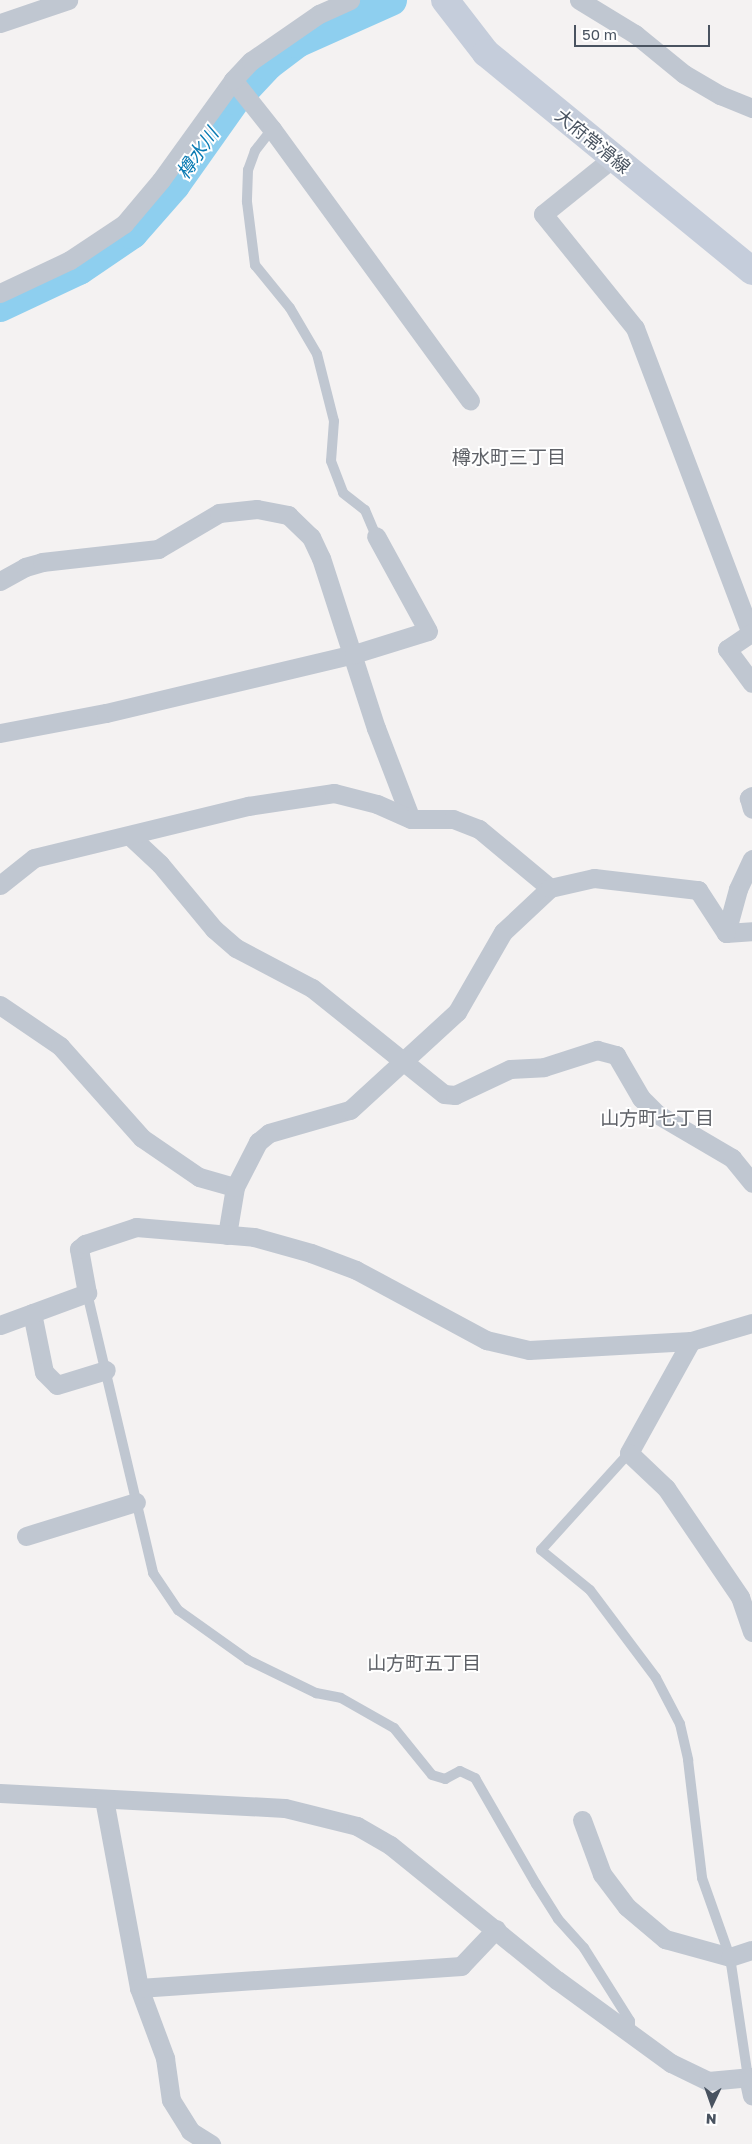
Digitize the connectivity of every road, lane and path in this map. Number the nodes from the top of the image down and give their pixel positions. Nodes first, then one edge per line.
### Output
1 (68, 0) edge
2 (350, 0) edge
3 (444, 0) edge
4 (579, 0) edge
5 (324, 5) edge
6 (0, 23) edge
7 (233, 81) junction
8 (752, 108) edge
9 (272, 129) junction
10 (614, 157) junction
11 (752, 271) edge
12 (0, 293) edge
13 (470, 400) dead end
14 (376, 536) joint
15 (0, 581) edge
16 (354, 654) junction
17 (752, 683) edge
18 (0, 733) edge
19 (752, 796) edge
20 (752, 809) edge
21 (411, 819) junction
22 (130, 836) junction
23 (752, 859) edge
24 (0, 885) edge
25 (550, 888) junction
26 (752, 930) edge
27 (726, 933) junction
28 (0, 1005) edge
29 (402, 1063) junction
30 (752, 1183) edge
31 (236, 1187) junction
32 (227, 1235) junction
33 (87, 1293) junction
34 (32, 1313) junction
35 (752, 1323) edge
36 (0, 1325) edge
37 (691, 1341) junction
38 (106, 1370) junction
39 (629, 1453) junction
40 (136, 1502) junction
41 (26, 1536) dead end
42 (752, 1632) edge
43 (0, 1793) edge
44 (104, 1798) junction
45 (582, 1820) dead end
46 (496, 1929) junction
47 (752, 1950) edge
48 (730, 1957) junction
49 (139, 1988) junction
50 (630, 2035) junction
51 (750, 2077) edge
52 (752, 2096) edge
53 (211, 2144) edge

1 - 6 street
2 - 5 street
3 - 10 main road, 大府常滑線
4 - 8 street
5 - 7 street
7 - 9 street
7 - 12 street
9 - 13 street
9 - 14 lane
10 - 11 main road, 大府常滑線
10 - 17 street
14 - 16 street
15 - 16 street
16 - 18 street
16 - 21 street
19 - 20 street
21 - 22 street
21 - 25 street
22 - 24 street
22 - 29 street
23 - 27 street
25 - 27 street
25 - 29 street
26 - 27 street
28 - 31 street
29 - 30 street
29 - 31 street
31 - 32 street
32 - 33 street
32 - 37 street
33 - 34 street
33 - 38 lane
34 - 36 street
34 - 38 street
35 - 37 street
37 - 39 street
38 - 40 lane
39 - 42 street
39 - 48 lane
40 - 41 street
40 - 50 lane
43 - 44 street
44 - 46 street
44 - 49 street
45 - 48 street
46 - 49 street
46 - 50 street
47 - 48 street
48 - 51 lane
49 - 53 street
50 - 51 street
51 - 52 street

